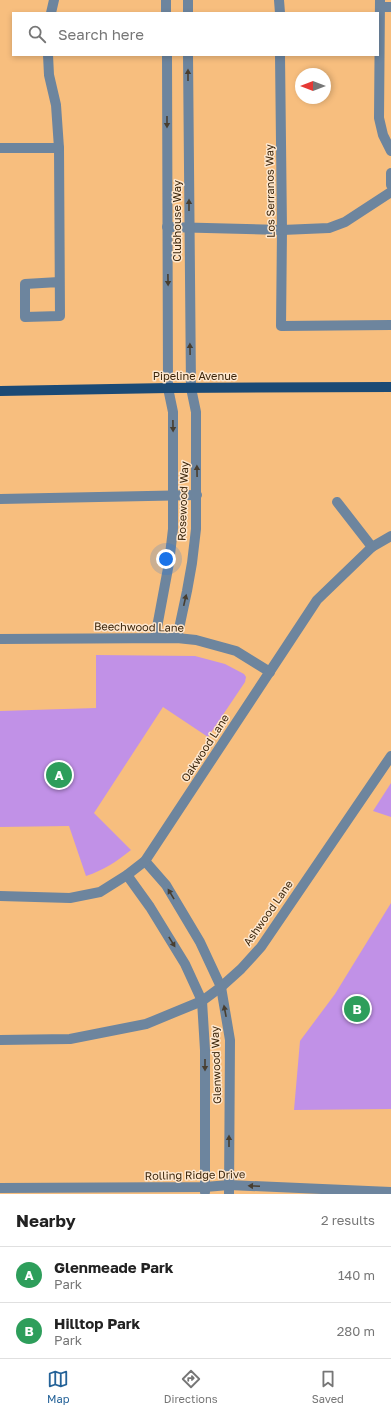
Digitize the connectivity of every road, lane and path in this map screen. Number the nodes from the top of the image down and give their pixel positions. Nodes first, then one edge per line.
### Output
1 (54, 0) edge
2 (166, 0) edge
3 (188, 0) edge
4 (279, 0) edge
5 (380, 3) edge
6 (391, 7) edge
7 (51, 12) edge
8 (166, 12) edge
9 (188, 12) edge
10 (280, 12) edge
11 (48, 56) edge
12 (167, 56) edge
13 (188, 56) edge
14 (280, 56) edge
15 (0, 148) edge
16 (59, 148) junction
17 (391, 151) edge
18 (391, 173) edge
19 (391, 185) edge
20 (391, 192) edge
21 (167, 227) junction
22 (189, 228) junction
23 (282, 230) junction
24 (59, 282) junction
25 (391, 325) edge
26 (391, 387) edge
27 (168, 388) junction
28 (191, 388) junction
29 (0, 391) edge
30 (197, 495) junction
31 (174, 496) junction
32 (0, 498) edge
33 (337, 502) dead end
34 (391, 536) edge
35 (372, 547) junction
36 (155, 638) junction
37 (176, 638) junction
38 (0, 639) edge
39 (270, 672) junction
40 (391, 756) edge
41 (145, 861) junction
42 (127, 875) junction
43 (0, 896) edge
44 (221, 987) junction
45 (202, 1001) junction
46 (0, 1040) edge
47 (0, 1188) edge
48 (229, 1190) edge
49 (205, 1191) edge
50 (391, 1192) edge

1 - 7 street
2 - 8 street
3 - 9 street
4 - 10 street
5 - 6 street
5 - 17 street
11 - 16 street
12 -> 21 street, Clubhouse Way
22 -> 13 street, Clubhouse Way
14 - 23 street, Los Serranos Way
15 - 16 street
16 - 24 street
18 - 19 street
20 - 23 street
21 - 22 street
21 -> 27 street, Clubhouse Way
22 - 23 street
28 -> 22 street, Clubhouse Way
23 - 25 street, Los Serranos Way
24 - 24 street
26 - 28 main road, Pipeline Avenue
27 - 28 main road, Pipeline Avenue
27 - 29 main road, Pipeline Avenue
27 -> 31 street, Rosewood Way
30 -> 28 street, Rosewood Way
30 - 31 street
37 -> 30 street, Rosewood Way
31 - 32 street
31 - 36 street, Rosewood Way
33 - 35 street
34 - 35 street, Oakwood Lane
35 - 39 street, Oakwood Lane
36 - 37 street, Beechwood Lane
36 - 38 street, Beechwood Lane
37 - 39 street, Beechwood Lane
39 - 41 street, Oakwood Lane
40 - 44 street, Ashwood Lane
41 - 42 street, Oakwood Lane
44 -> 41 street, Glenwood Way
42 - 43 street, Oakwood Lane
42 -> 45 street, Glenwood Way
44 - 45 street, Ashwood Lane
48 -> 44 street, Glenwood Way
45 - 46 street, Ashwood Lane
45 -> 49 street, Glenwood Way
47 - 49 street, Rolling Ridge Drive
48 - 49 street, Rolling Ridge Drive
50 -> 48 street, Rolling Ridge Drive

